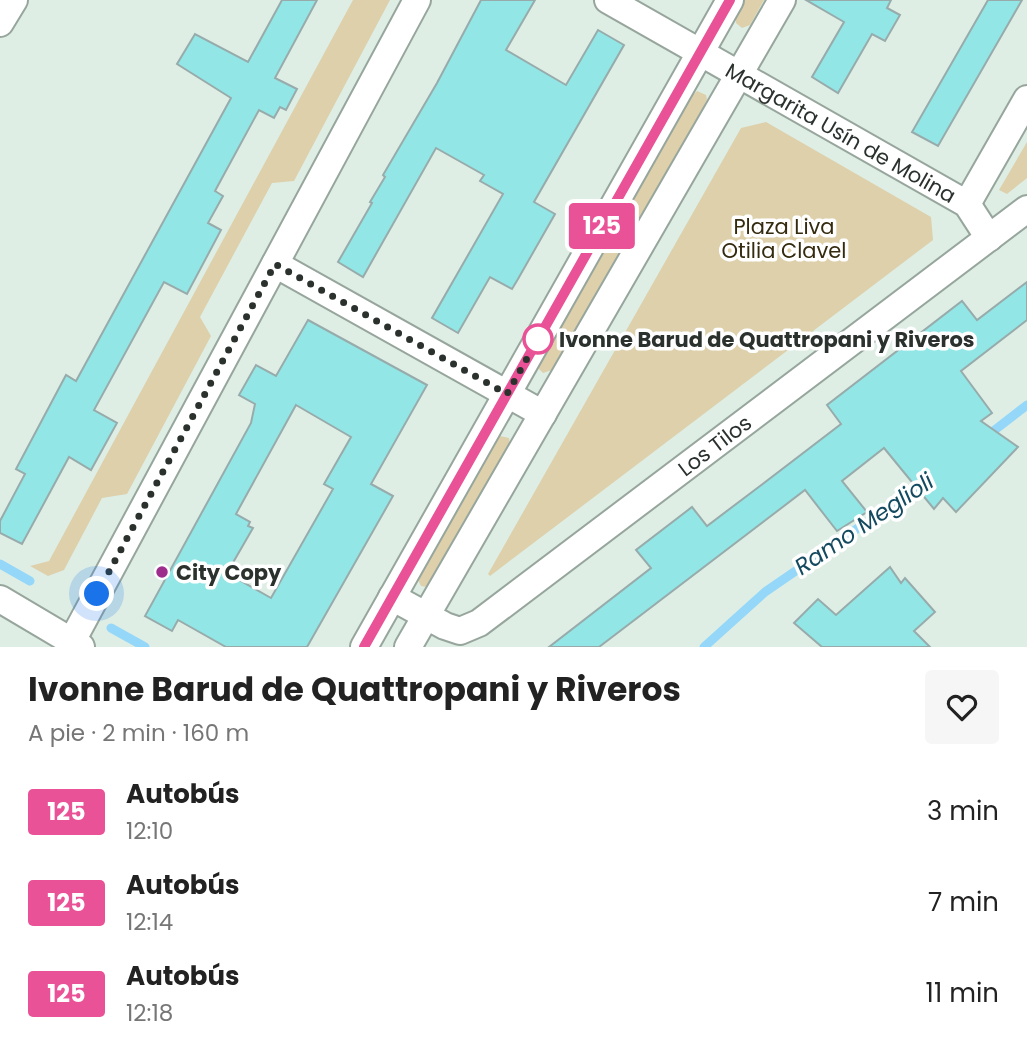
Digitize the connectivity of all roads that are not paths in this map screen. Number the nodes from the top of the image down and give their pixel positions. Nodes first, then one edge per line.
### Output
1 (14, 0) edge
2 (417, 0) edge
3 (608, 0) edge
4 (730, 0) edge
5 (782, 0) edge
6 (0, 23) edge
7 (701, 53) junction
8 (739, 74) junction
9 (1027, 99) edge
10 (967, 204) junction
11 (1027, 209) edge
12 (989, 238) junction
13 (275, 264) junction
14 (507, 394) junction
15 (543, 414) junction
16 (392, 597) junction
17 (0, 599) edge
18 (426, 617) junction
19 (77, 644) edge
20 (364, 647) edge
21 (408, 647) edge

1 - 6 street
2 - 13 street
3 - 7 street, Margarita Usín de Molina
4 - 7 street
5 - 8 street
7 - 8 street, Margarita Usín de Molina
7 - 14 street
8 - 10 street, Margarita Usín de Molina
8 - 15 street
9 - 10 street
10 - 12 street, Margarita Usín de Molina
11 - 12 street, Los Tilos
12 - 18 street, Los Tilos
13 - 14 street
13 - 19 street
14 - 15 street
14 - 16 street
15 - 18 street
16 - 18 street, Los Tilos
16 - 20 street
17 - 19 street
18 - 21 street

